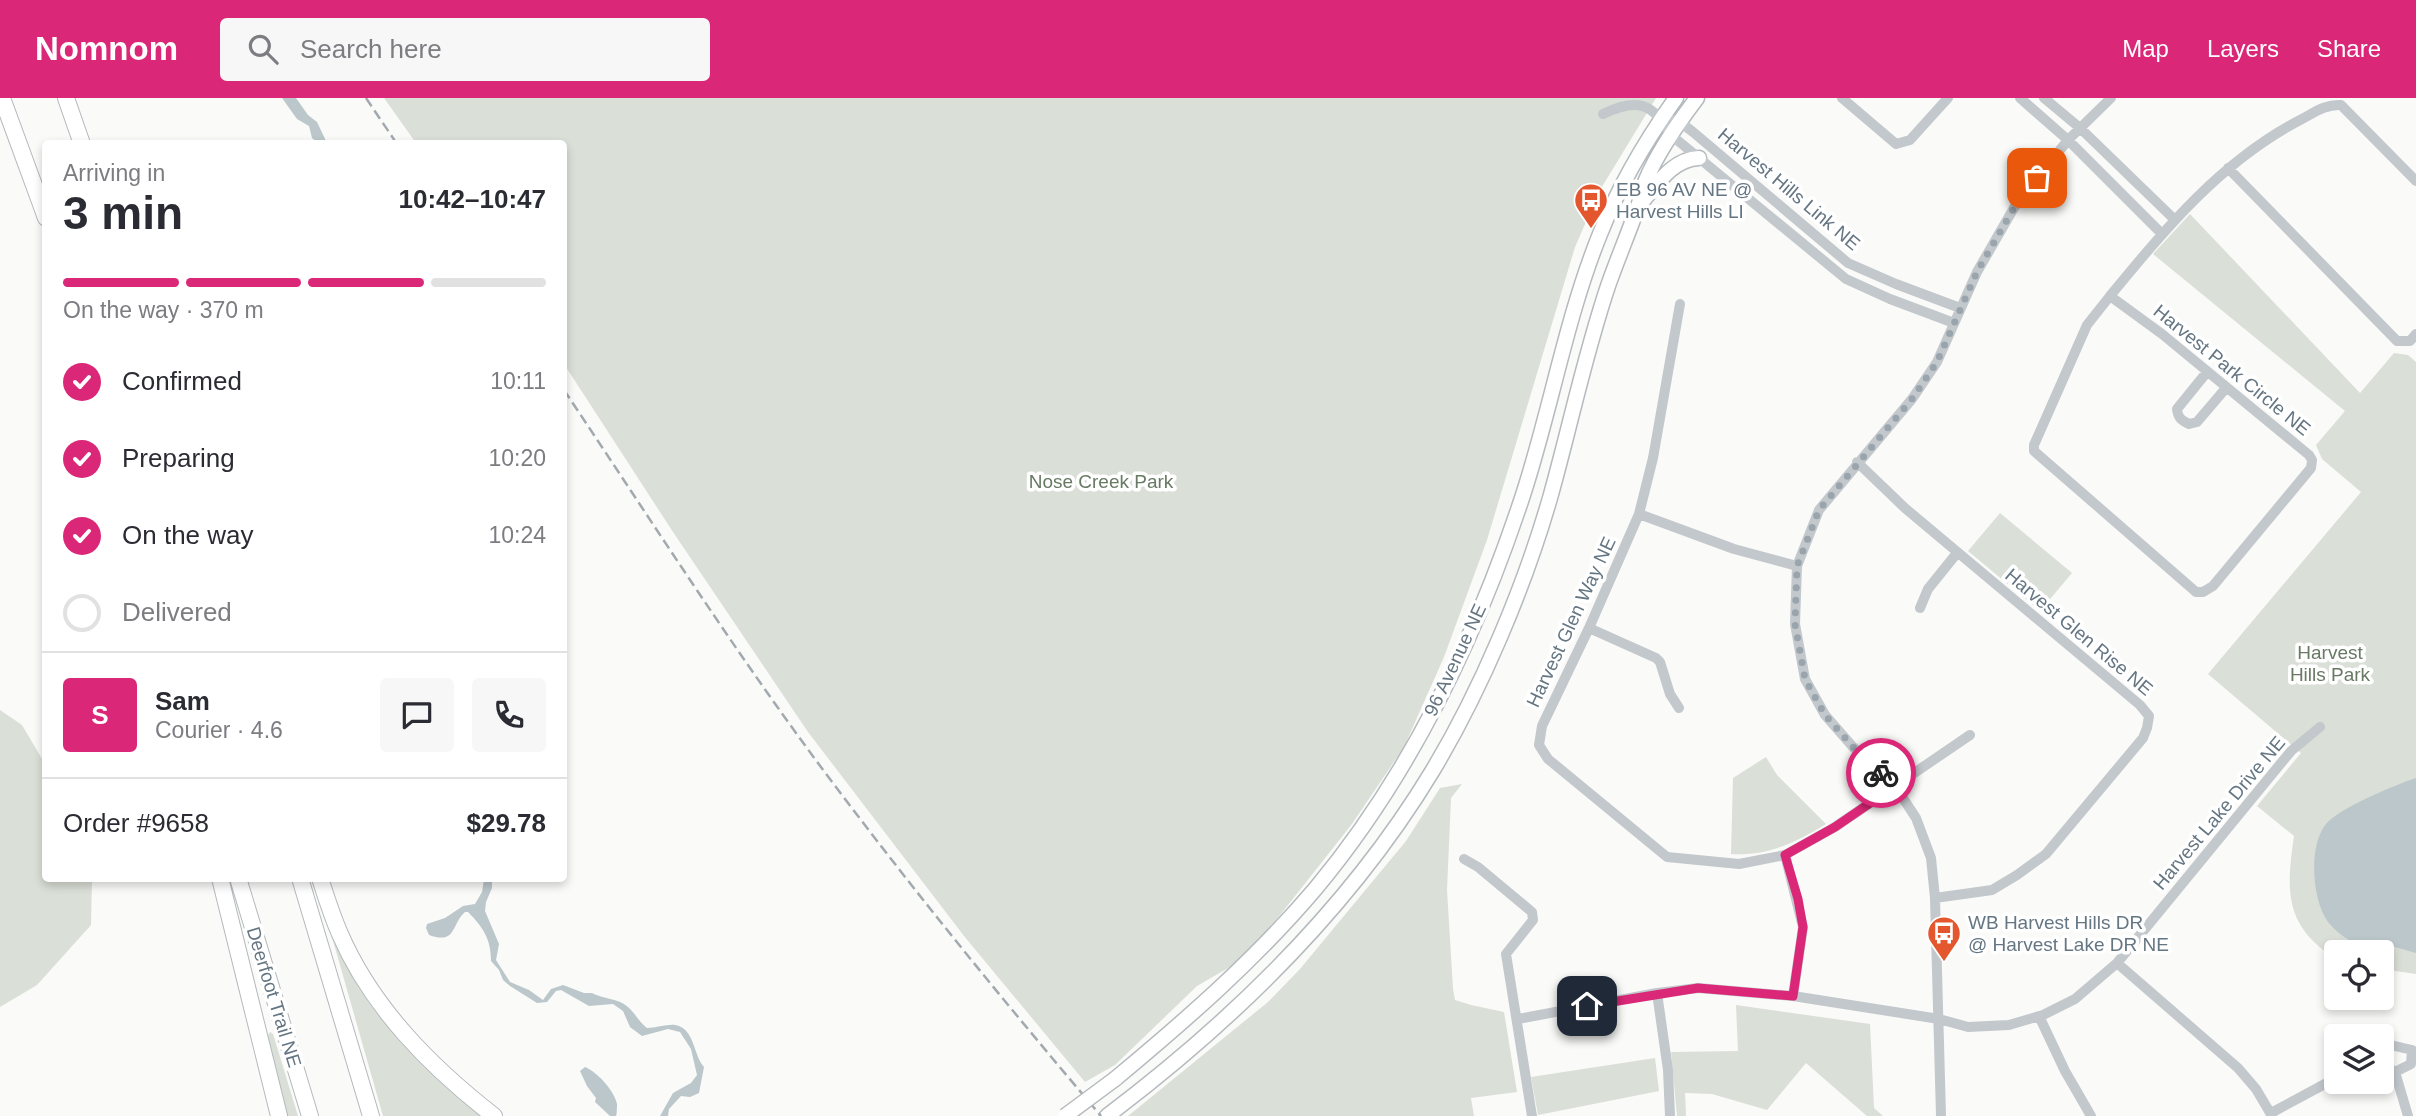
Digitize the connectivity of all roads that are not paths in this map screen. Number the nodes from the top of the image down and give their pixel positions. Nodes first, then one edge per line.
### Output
1 (2, 98) edge
2 (66, 98) edge
3 (1676, 98) edge
4 (1697, 98) edge
5 (1842, 98) edge
6 (1948, 98) edge
7 (2020, 98) edge
8 (2044, 98) edge
9 (2111, 98) edge
10 (1602, 114) dead end
11 (1662, 118) junction
12 (1680, 122) junction
13 (2080, 128) junction
14 (1671, 135) junction
15 (81, 140) edge
16 (2068, 141) junction
17 (1699, 158) junction
18 (2228, 168) junction
19 (2416, 181) edge
20 (1639, 206) junction
21 (42, 207) edge
22 (2168, 226) junction
23 (2110, 296) junction
24 (1680, 304) dead end
25 (1960, 308) junction
26 (1954, 323) junction
27 (2416, 334) edge
28 (2207, 372) junction
29 (2226, 388) junction
30 (1857, 462) junction
31 (1523, 494) junction
32 (1549, 501) junction
33 (1639, 514) junction
34 (1957, 552) junction
35 (1797, 566) junction
36 (1920, 608) dead end
37 (1589, 628) junction
38 (1679, 708) dead end
39 (2320, 727) dead end
40 (1970, 735) dead end
41 (1895, 786) junction
42 (1785, 855) junction
43 (1464, 859) dead end
44 (221, 882) edge
45 (239, 882) edge
46 (301, 882) edge
47 (321, 882) edge
48 (1935, 898) junction
49 (2117, 962) junction
50 (1657, 993) junction
51 (1793, 996) junction
52 (2039, 1016) junction
53 (1518, 1018) junction
54 (1939, 1019) junction
55 (2394, 1046) edge
56 (2395, 1072) joint
57 (2324, 1085) edge
58 (2272, 1114) edge
59 (279, 1116) edge
60 (310, 1116) edge
61 (370, 1116) edge
62 (494, 1116) edge
63 (1065, 1116) edge
64 (1107, 1116) edge
65 (1532, 1116) edge
66 (1670, 1116) edge
67 (1941, 1116) edge
68 (2091, 1116) edge
69 (2408, 1116) edge

1 - 21 highway
2 - 15 highway
3 - 11 main road, 96 Avenue NE
4 - 12 main road, 96 Avenue NE
5 - 6 street
7 - 16 street
8 - 13 street
9 - 13 street
10 - 11 street
11 - 12 street, Harvest Hills Link NE
11 - 14 street, Harvest Hills Link NE
11 - 31 main road, 96 Avenue NE
12 - 14 main road, 96 Avenue NE
12 - 25 street, Harvest Hills Link NE
13 - 16 street
13 - 22 street
14 - 17 street, Harvest Hills Link NE
14 - 20 main road, 96 Avenue NE
16 - 22 street
16 - 25 street
17 - 20 main road
17 - 26 street, Harvest Hills Link NE
18 - 19 street, Harvest Park Circle NE
18 - 22 street, Harvest Park Circle NE
18 - 27 street
20 - 32 main road, 96 Avenue NE
22 - 23 street, Harvest Park Circle NE
23 - 28 street, Harvest Park Circle NE
23 - 29 street, Harvest Park Circle NE
24 - 33 street, Harvest Glen Way NE
25 - 26 street
26 - 30 street
28 - 29 street, Harvest Park Circle NE
28 - 29 street
30 - 34 street, Harvest Glen Rise NE
30 - 35 street
31 - 32 main road
31 - 63 main road, 96 Avenue NE, bridge
32 - 64 main road, 96 Avenue NE
33 - 35 street
33 - 37 street, Harvest Glen Way NE
34 - 36 street
34 - 48 street, Harvest Glen Rise NE
35 - 41 street
37 - 38 street
37 - 42 street, Harvest Glen Way NE
39 - 49 street, Harvest Lake Drive NE
40 - 41 street, Harvest Glen Way NE
41 - 42 street, Harvest Glen Way NE
41 - 48 street
42 - 51 street
43 - 53 street
44 - 59 highway
45 - 60 highway, Deerfoot Trail NE
46 - 61 highway
47 - 62 highway
48 - 54 street
49 - 52 street, Harvest Lake Drive NE
49 - 58 street
50 - 51 street, Harvest Lake Drive NE
50 - 53 street, Harvest Lake Drive NE
50 - 66 street
51 - 54 street, Harvest Lake Drive NE
52 - 54 street, Harvest Lake Drive NE
52 - 68 street
53 - 65 street
54 - 67 street
55 - 56 street
56 - 69 street
57 - 58 street

